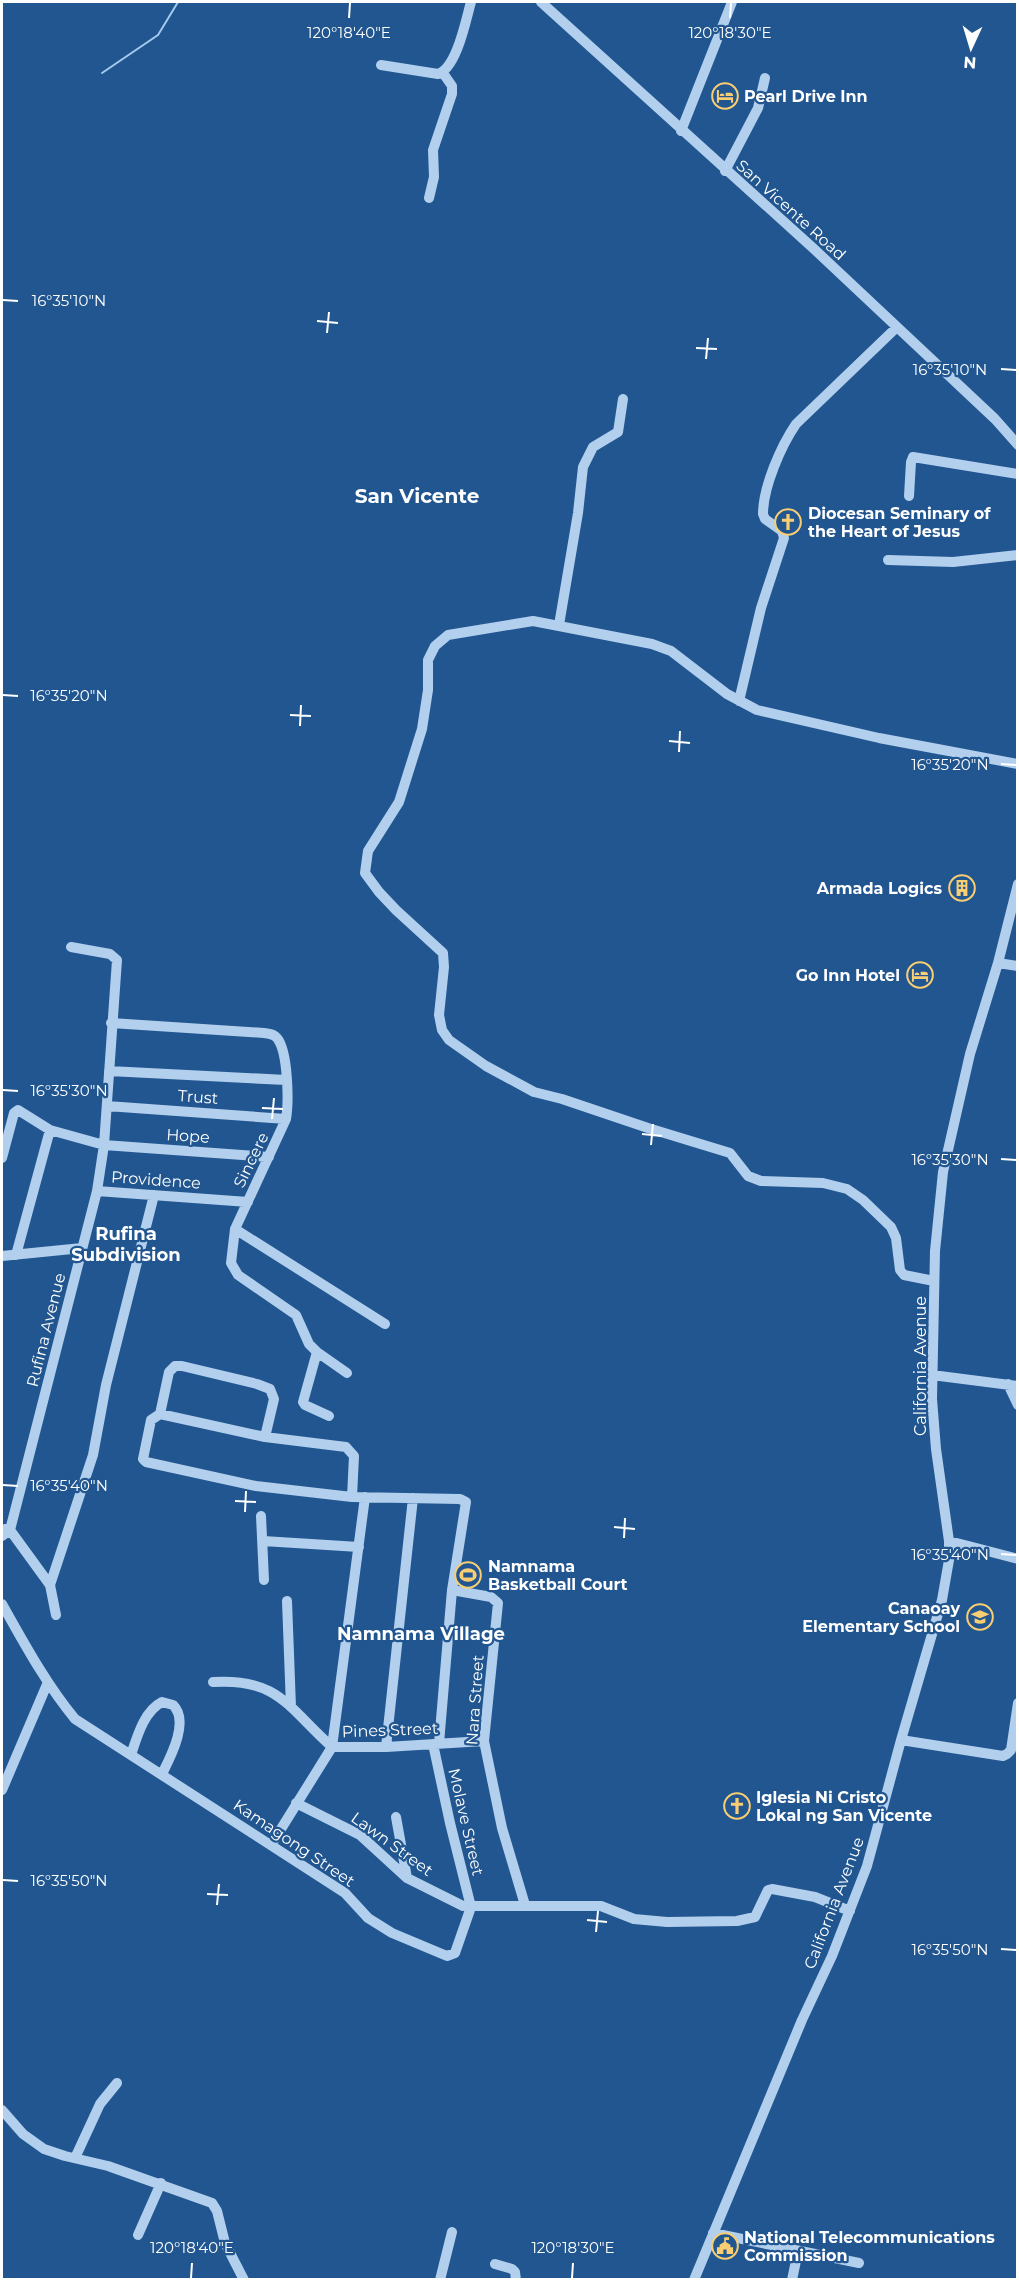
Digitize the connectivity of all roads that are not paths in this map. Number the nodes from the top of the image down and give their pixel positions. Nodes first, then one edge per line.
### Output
1 (471, 2) edge
2 (541, 2) edge
3 (732, 2) edge
4 (381, 64) dead end
5 (442, 73) junction
6 (765, 78) dead end
7 (681, 131) junction
8 (725, 171) junction
9 (429, 198) dead end
10 (897, 327) junction
11 (623, 399) dead end
12 (1017, 442) edge
13 (1017, 474) edge
14 (909, 496) dead end
15 (1017, 555) edge
16 (888, 560) dead end
17 (559, 625) junction
18 (739, 701) junction
19 (1017, 764) edge
20 (1017, 884) edge
21 (70, 947) dead end
22 (998, 963) junction
23 (1017, 966) edge
24 (111, 1023) junction
25 (110, 1071) junction
26 (286, 1080) junction
27 (107, 1106) junction
28 (286, 1119) junction
29 (50, 1130) junction
30 (104, 1145) junction
31 (269, 1157) junction
32 (2, 1158) edge
33 (97, 1191) junction
34 (154, 1195) junction
35 (248, 1202) junction
36 (235, 1228) junction
37 (82, 1248) junction
38 (16, 1255) junction
39 (2, 1256) edge
40 (934, 1281) junction
41 (385, 1324) dead end
42 (317, 1352) junction
43 (346, 1373) dead end
44 (932, 1374) junction
45 (1015, 1383) edge
46 (1017, 1405) edge
47 (160, 1414) junction
48 (329, 1416) dead end
49 (265, 1437) junction
50 (352, 1497) junction
51 (365, 1497) junction
52 (413, 1498) junction
53 (261, 1516) dead end
54 (4, 1531) edge
55 (263, 1541) junction
56 (949, 1541) junction
57 (359, 1547) junction
58 (1017, 1559) edge
59 (264, 1580) dead end
60 (50, 1585) junction
61 (452, 1590) junction
62 (287, 1601) dead end
63 (2, 1604) edge
64 (56, 1615) dead end
65 (48, 1682) junction
66 (213, 1682) dead end
67 (1017, 1703) edge
68 (291, 1707) junction
69 (901, 1740) junction
70 (484, 1741) junction
71 (436, 1744) junction
72 (332, 1747) junction
73 (386, 1747) junction
74 (131, 1755) junction
75 (162, 1774) junction
76 (2, 1790) edge
77 (296, 1803) junction
78 (396, 1817) dead end
79 (270, 1845) junction
80 (407, 1878) junction
81 (525, 1905) junction
82 (471, 1906) junction
83 (850, 1911) junction
84 (117, 2083) dead end
85 (2, 2110) edge
86 (75, 2158) junction
87 (161, 2184) junction
88 (452, 2232) dead end
89 (713, 2233) junction
90 (138, 2235) dead end
91 (798, 2251) junction
92 (859, 2263) dead end
93 (495, 2264) dead end
94 (244, 2280) edge
95 (440, 2280) edge
96 (516, 2280) edge
97 (694, 2280) edge
98 (792, 2280) edge

1 - 5 street
2 - 7 street, San Vicente Road
3 - 7 street
4 - 5 street
5 - 9 street
6 - 8 street
7 - 8 street, San Vicente Road
8 - 10 street, San Vicente Road
10 - 12 street, San Vicente Road
10 - 18 street
11 - 17 street
13 - 14 street
15 - 16 street
17 - 18 street
17 - 40 street
18 - 19 street
20 - 22 street, California Avenue
21 - 24 street, Rufina Avenue
22 - 23 street
22 - 40 street, California Avenue
24 - 25 street, Rufina Avenue
24 - 26 street, Sincere
25 - 26 street
25 - 27 street, Rufina Avenue
26 - 28 street, Sincere
27 - 28 street, Trust
27 - 30 street, Rufina Avenue
28 - 31 street, Sincere
29 - 30 street, Hope
29 - 32 street, Hope
29 - 38 street
30 - 31 street, Hope
30 - 33 street, Rufina Avenue
31 - 35 street, Sincere
33 - 34 street, Providence
33 - 37 street, Rufina Avenue
34 - 35 street, Providence
34 - 60 street
35 - 36 street, Sincere
36 - 41 street
36 - 42 street, Sincere
37 - 38 street
37 - 54 street, Rufina Avenue
38 - 39 street
40 - 44 street, California Avenue
42 - 43 street, Sincere
42 - 48 street
44 - 45 street
44 - 56 street, California Avenue
45 - 46 street
47 - 49 street
47 - 49 street
47 - 50 street
49 - 50 street
50 - 51 street
51 - 52 street
51 - 57 street
52 - 61 street
52 - 73 street
53 - 55 street
54 - 60 street
55 - 57 street
55 - 59 street
56 - 58 street
56 - 69 street, California Avenue
57 - 72 street
60 - 64 street
61 - 70 street, Nara Street
61 - 71 street, Molave Street
62 - 68 street
63 - 65 street, Kamagong Street
65 - 74 street, Kamagong Street
65 - 76 street
66 - 68 street
67 - 69 street
68 - 72 street
69 - 83 street, California Avenue
70 - 71 street, Pines Street
70 - 81 street, Nara Street
71 - 73 street, Pines Street
71 - 82 street, Molave Street
72 - 73 street, Pines Street
72 - 77 street
74 - 75 street, Kamagong Street
74 - 75 street
75 - 79 street, Kamagong Street
77 - 79 street
77 - 80 street, Lawn Street
78 - 80 street
79 - 82 street, Kamagong Street
80 - 82 street, Lawn Street
81 - 82 street
81 - 83 street
83 - 89 street, California Avenue
84 - 86 street
85 - 86 street
86 - 87 street
87 - 90 street
87 - 94 street
88 - 95 street
89 - 91 street
89 - 97 street, California Avenue
91 - 92 street
91 - 98 street
93 - 96 street

